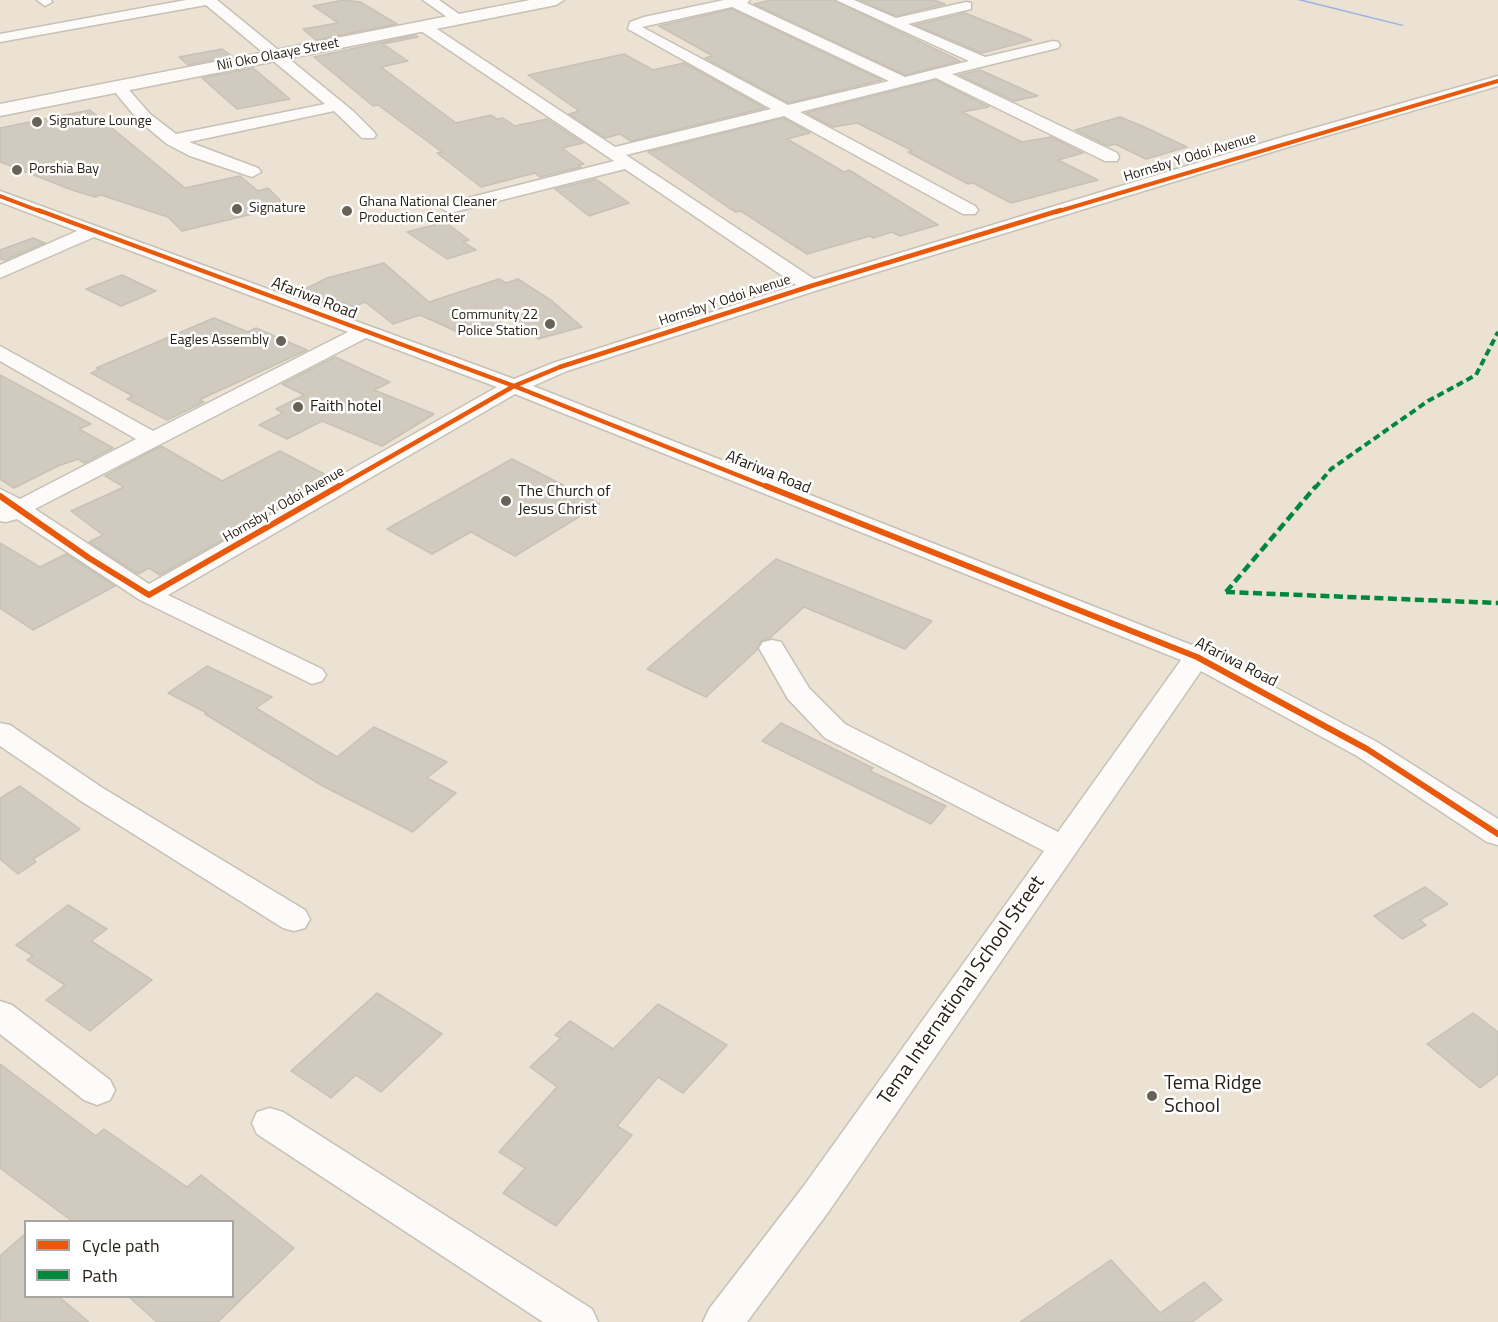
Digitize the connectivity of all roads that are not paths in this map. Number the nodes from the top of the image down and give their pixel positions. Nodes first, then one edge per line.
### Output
1 (209, 0) edge
2 (429, 0) edge
3 (556, 0) edge
4 (843, 0) edge
5 (738, 1) edge
6 (966, 6) dead end
7 (459, 19) junction
8 (894, 23) junction
9 (423, 26) junction
10 (0, 38) edge
11 (1053, 45) dead end
12 (276, 55) junction
13 (985, 63) junction
14 (939, 74) junction
15 (1498, 81) edge
16 (904, 82) junction
17 (118, 86) junction
18 (337, 106) junction
19 (0, 110) edge
20 (784, 112) junction
21 (368, 135) dead end
22 (173, 140) junction
23 (613, 153) junction
24 (1111, 156) dead end
25 (628, 163) junction
26 (252, 172) dead end
27 (0, 196) edge
28 (26, 205) junction
29 (450, 208) dead end
30 (969, 210) dead end
31 (0, 216) edge
32 (94, 230) junction
33 (0, 272) edge
34 (811, 286) junction
35 (363, 332) junction
36 (0, 352) edge
37 (514, 386) junction
38 (153, 440) junction
39 (6, 508) edge
40 (149, 595) junction
41 (772, 648) dead end
42 (1197, 657) junction
43 (312, 675) dead end
44 (0, 732) edge
45 (1498, 834) edge
46 (1063, 848) junction
47 (294, 919) dead end
48 (0, 1015) edge
49 (97, 1090) dead end
50 (270, 1123) dead end
51 (578, 1322) edge
52 (723, 1322) edge

1 - 10 street
1 - 12 street
2 - 7 street
3 - 7 street, Nii Oko Olaaye Street
4 - 8 street
5 - 16 street
5 - 20 street
6 - 8 street
7 - 9 street, Nii Oko Olaaye Street
8 - 13 street
9 - 12 street, Nii Oko Olaaye Street
9 - 23 street
11 - 13 street
12 - 17 street, Nii Oko Olaaye Street
12 - 18 street
13 - 14 street
14 - 16 street
14 - 24 street
15 - 34 street, Hornsby Y Odoi Avenue
16 - 20 street
17 - 19 street, Nii Oko Olaaye Street
17 - 22 street
18 - 21 street
18 - 22 street
20 - 23 street
20 - 30 street
22 - 26 street
23 - 25 street
25 - 29 street
25 - 34 street
27 - 28 street, Afariwa Road
28 - 31 street
28 - 32 street, Afariwa Road
32 - 33 street
32 - 35 street, Afariwa Road
34 - 37 street, Hornsby Y Odoi Avenue
35 - 37 street, Afariwa Road
35 - 38 street
36 - 38 street
37 - 40 street, Hornsby Y Odoi Avenue
37 - 42 street, Afariwa Road
38 - 39 street
39 - 40 street
40 - 43 street
41 - 46 street
42 - 45 street, Afariwa Road
42 - 46 street, Tema International School Street
44 - 47 street
46 - 52 street, Tema International School Street
48 - 49 street
50 - 51 street

